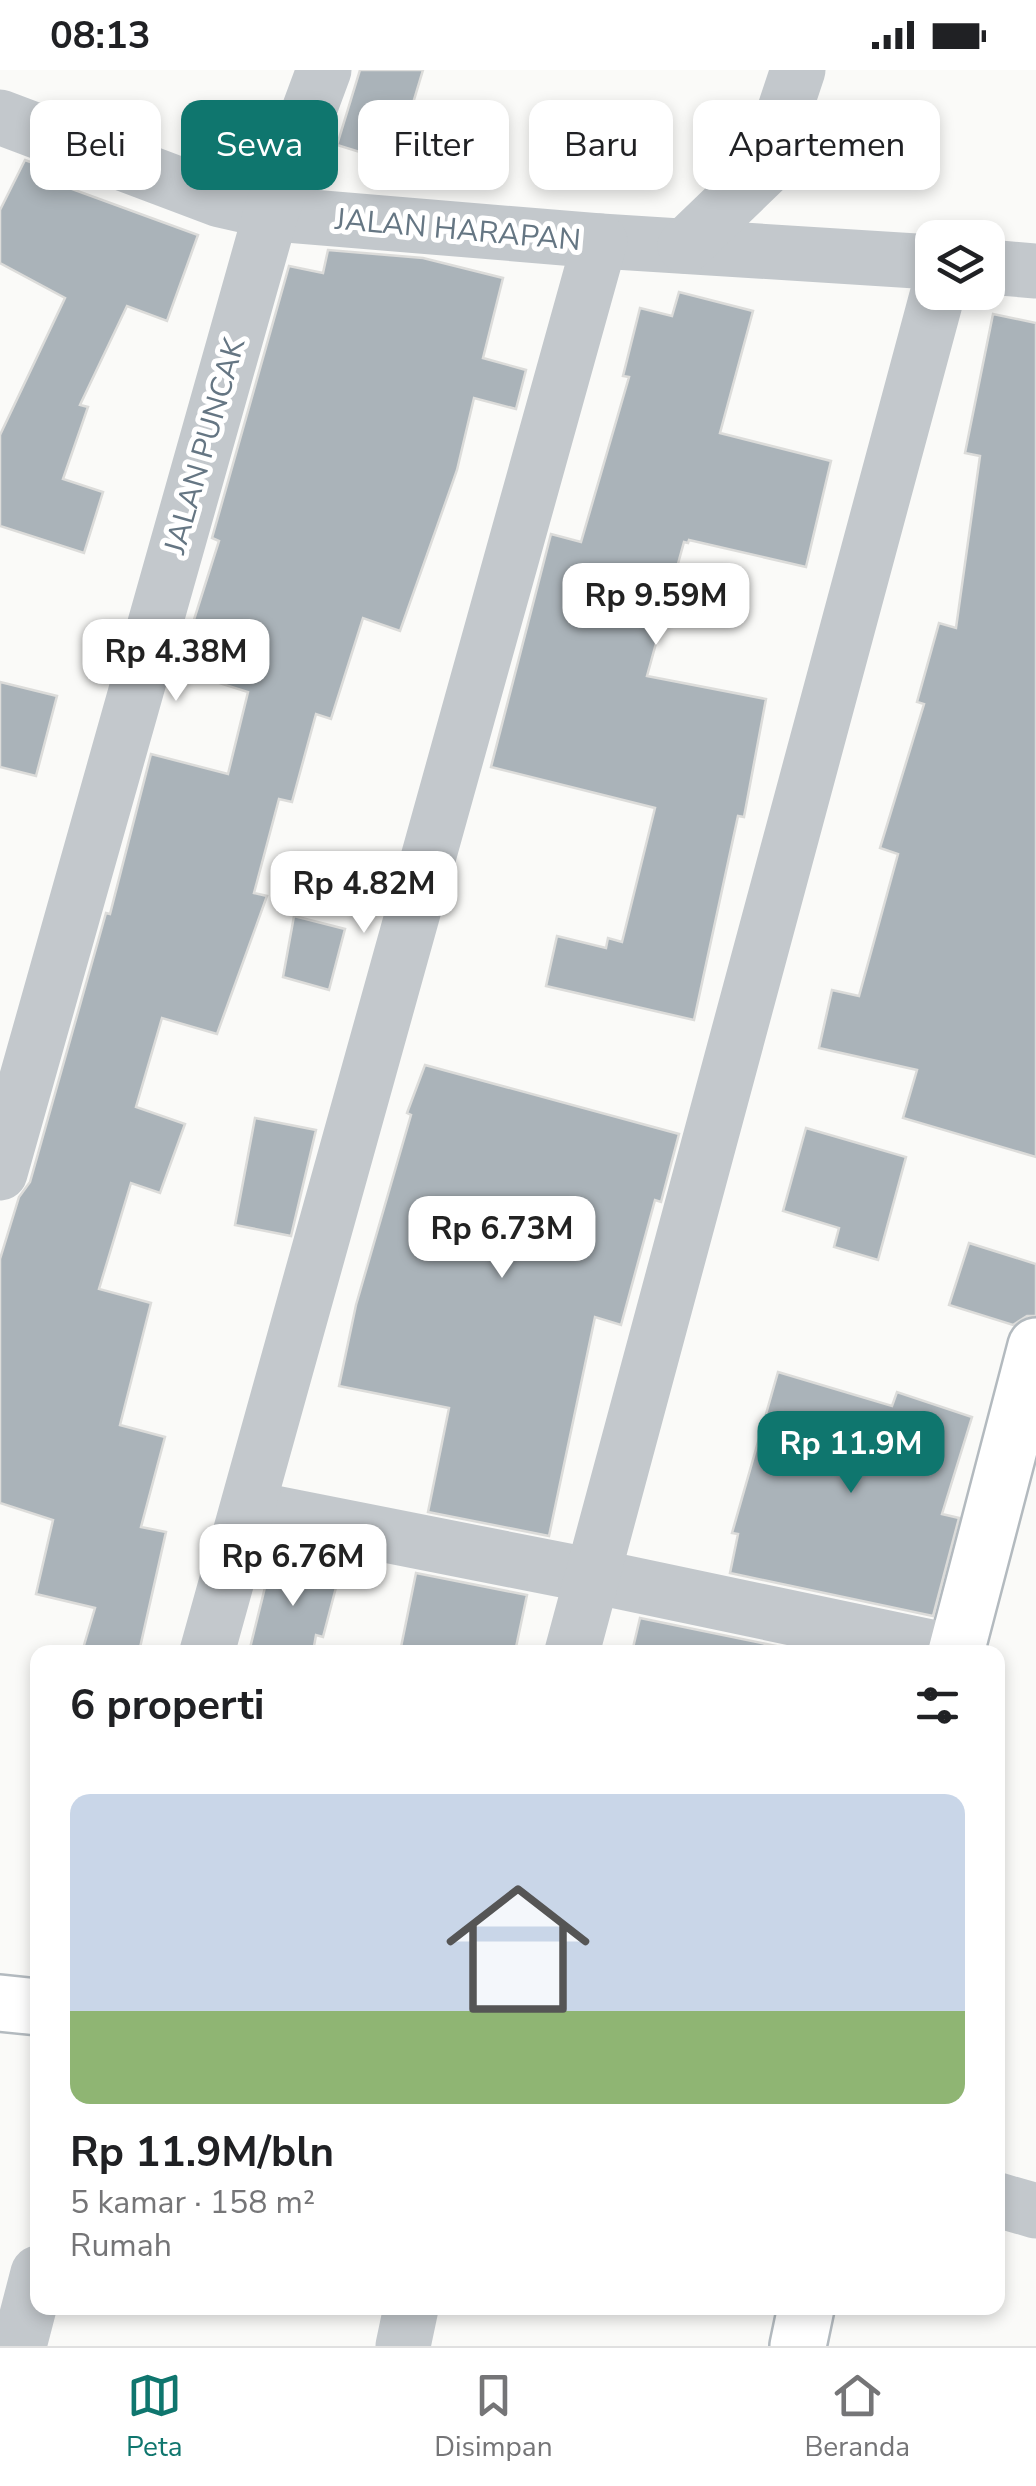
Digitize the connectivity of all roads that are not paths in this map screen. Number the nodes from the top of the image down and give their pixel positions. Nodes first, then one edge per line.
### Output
1 (324, 70) edge
2 (798, 70) edge
3 (788, 100) edge
4 (0, 117) edge
5 (742, 190) edge
6 (775, 190) edge
7 (271, 213) junction
8 (600, 241) junction
9 (685, 246) junction
10 (802, 252) junction
11 (915, 261) edge
12 (1005, 268) edge
13 (1036, 271) edge
14 (933, 310) edge
15 (0, 1173) edge
16 (1036, 1346) edge
17 (248, 1508) junction
18 (593, 1576) junction
19 (209, 1645) edge
20 (574, 1645) edge
21 (922, 1645) edge
22 (957, 1645) edge
23 (0, 2004) edge
24 (30, 2006) edge
25 (1005, 2202) edge
26 (1036, 2212) edge
27 (30, 2304) edge
28 (410, 2315) edge
29 (805, 2315) edge
30 (19, 2346) edge
31 (403, 2346) edge
32 (798, 2346) edge

1 - 7 street, JALAN PUNCAK
2 - 3 street
4 - 7 street, JALAN HARAPAN
5 - 9 street
6 - 10 street
7 - 8 street, JALAN HARAPAN
7 - 15 street, JALAN PUNCAK
8 - 9 street, JALAN HARAPAN
8 - 17 street
9 - 10 street, JALAN HARAPAN
10 - 11 street, JALAN HARAPAN
12 - 13 street
14 - 18 street
16 - 22 street
17 - 18 street
17 - 19 street
18 - 20 street
18 - 21 street
23 - 24 street
25 - 26 street
27 - 30 street
28 - 31 street
29 - 32 street

